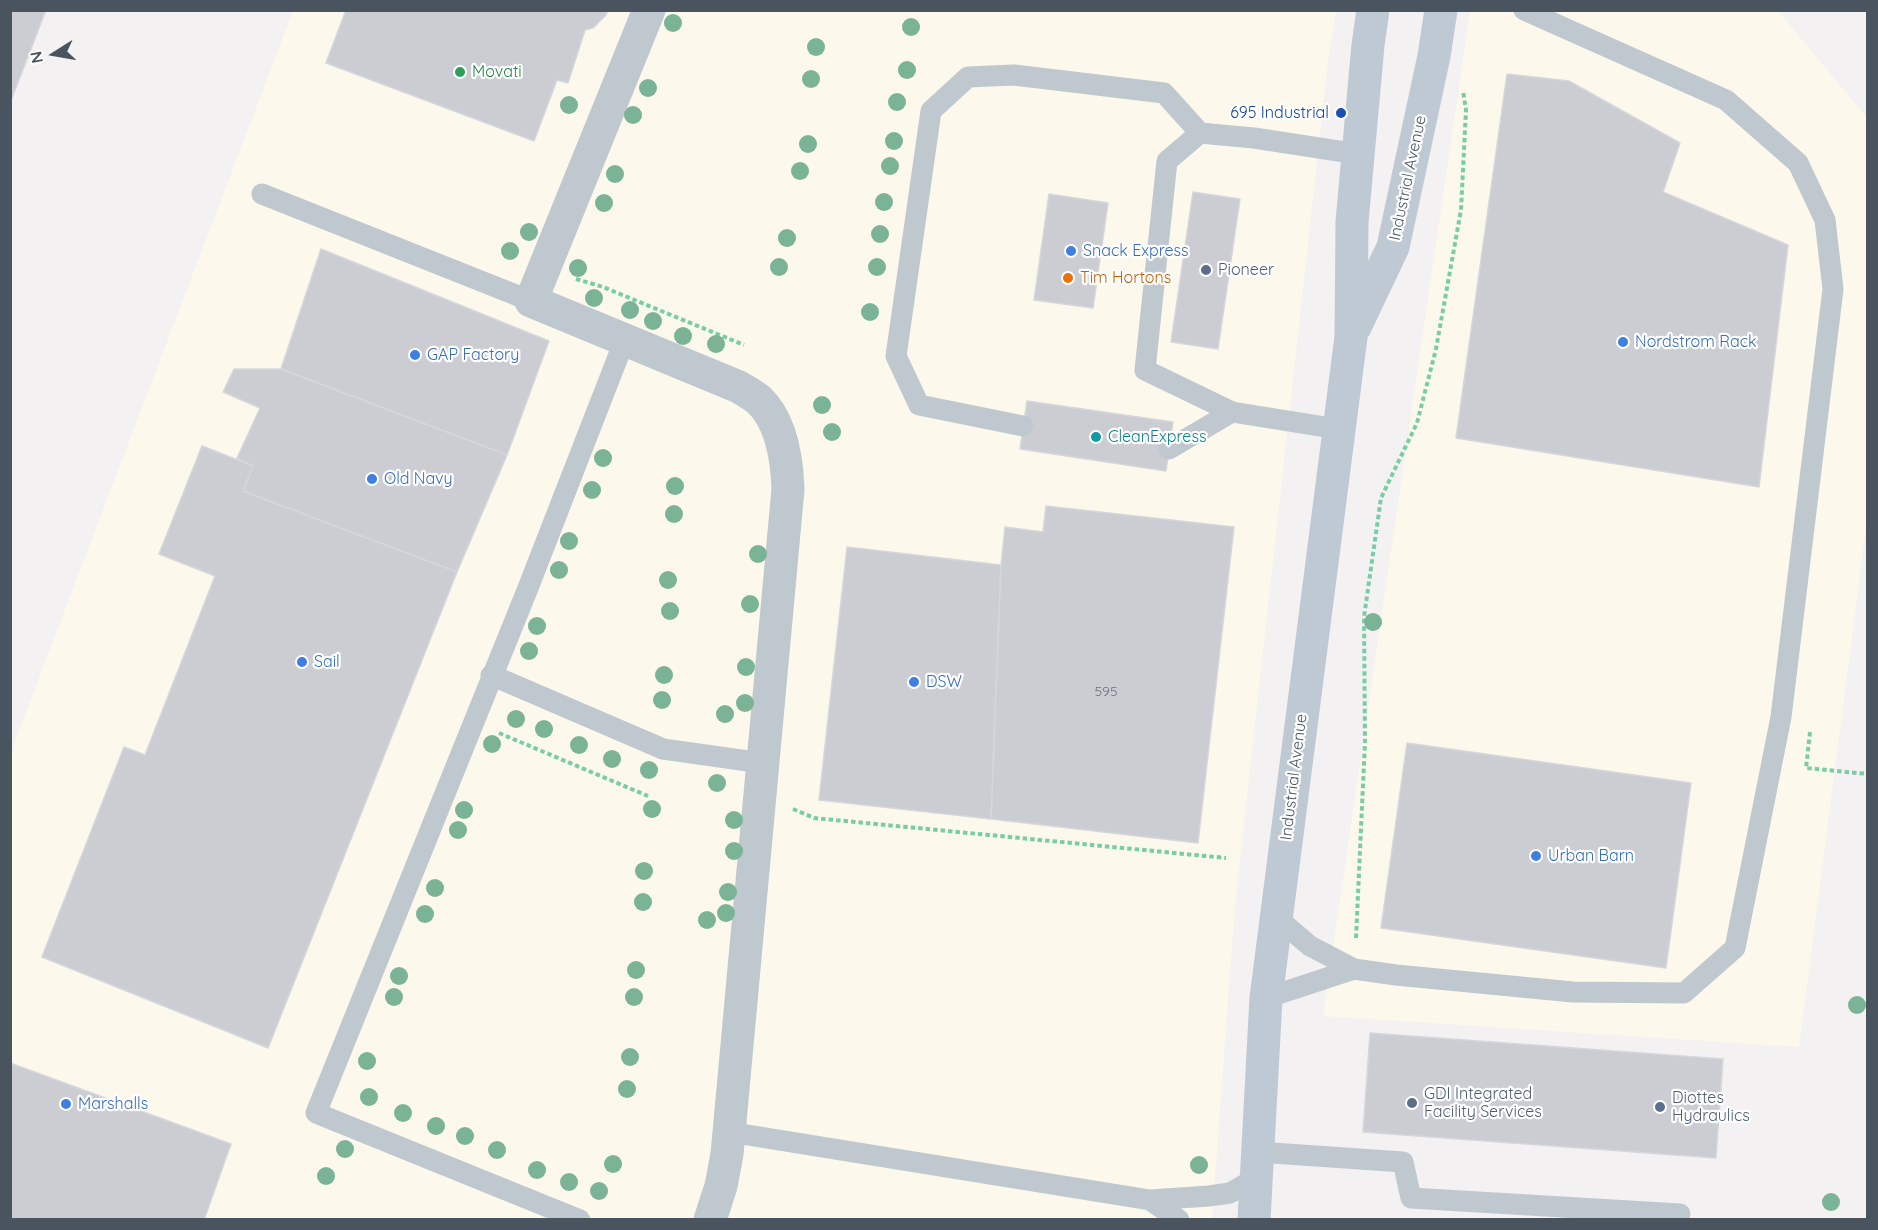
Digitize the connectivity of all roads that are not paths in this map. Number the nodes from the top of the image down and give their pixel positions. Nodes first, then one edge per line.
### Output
1 (649, 10) edge
2 (1373, 10) edge
3 (1441, 10) edge
4 (1524, 10) edge
5 (1200, 133) junction
6 (1358, 154) junction
7 (262, 194) dead end
8 (531, 301) junction
9 (1351, 337) junction
10 (625, 339) junction
11 (1232, 412) junction
12 (1023, 426) dead end
13 (1338, 429) junction
14 (1169, 449) dead end
15 (491, 675) junction
16 (762, 763) junction
17 (1276, 917) junction
18 (1354, 969) junction
19 (1266, 998) junction
20 (729, 1132) junction
21 (1257, 1165) junction
22 (1150, 1200) junction
23 (1680, 1214) dead end
24 (580, 1220) edge
25 (710, 1220) edge
26 (1179, 1220) edge
27 (1254, 1220) edge

1 - 8 street
2 - 6 main road, Industrial Avenue
3 - 9 main road, Industrial Avenue
4 - 18 lane
5 - 6 lane
5 - 11 lane
5 - 12 lane
6 - 9 main road, Industrial Avenue
7 - 8 lane
8 - 10 street
9 - 13 main road, Industrial Avenue
10 - 15 lane
10 - 16 street
11 - 13 lane
11 - 14 lane
13 - 17 main road, Industrial Avenue
15 - 16 lane
15 - 24 lane
16 - 20 street
17 - 18 lane
17 - 19 main road, Industrial Avenue
18 - 19 lane
19 - 21 main road, Industrial Avenue
20 - 22 lane
20 - 25 street
21 - 22 lane
21 - 23 lane
21 - 27 main road, Industrial Avenue
22 - 26 lane

